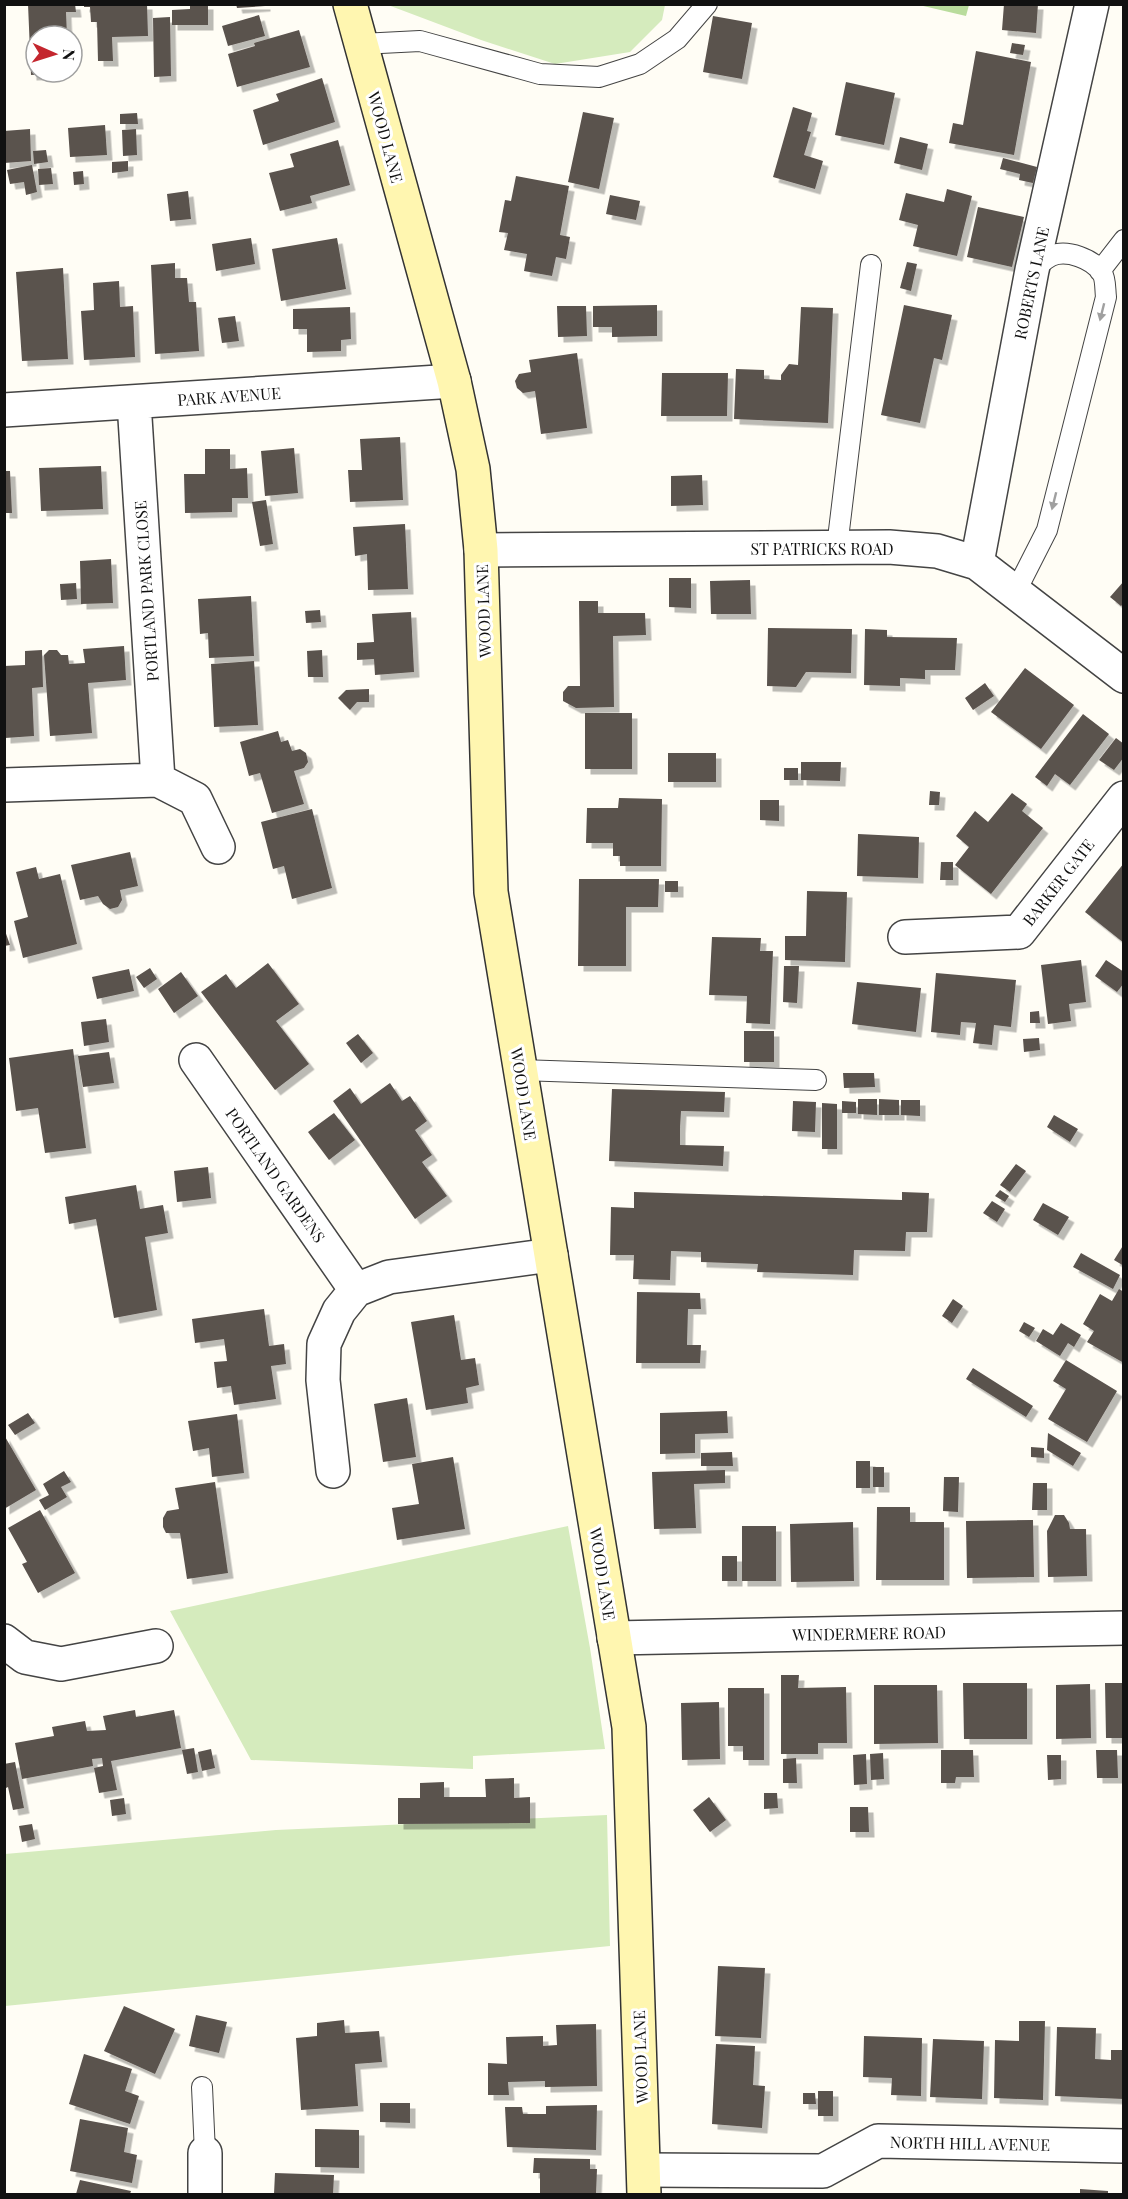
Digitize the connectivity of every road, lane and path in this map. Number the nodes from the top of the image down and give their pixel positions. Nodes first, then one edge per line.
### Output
1 (350, 4) edge
2 (707, 4) edge
3 (1092, 4) edge
4 (361, 44) junction
5 (1124, 240) edge
6 (1124, 263) edge
7 (871, 265) dead end
8 (1032, 270) junction
9 (1100, 271) junction
10 (454, 381) junction
11 (134, 402) junction
12 (4, 410) edge
13 (837, 547) junction
14 (481, 550) junction
15 (977, 563) junction
16 (1015, 593) junction
17 (1124, 676) edge
18 (158, 780) junction
19 (4, 785) edge
20 (1124, 798) edge
21 (218, 848) dead end
22 (905, 937) dead end
23 (196, 1060) dead end
24 (520, 1070) junction
25 (816, 1080) dead end
26 (551, 1255) junction
27 (356, 1290) junction
28 (333, 1471) dead end
29 (1124, 1628) edge
30 (614, 1638) junction
31 (4, 1641) edge
32 (156, 1646) dead end
33 (202, 2087) dead end
34 (1124, 2146) edge
35 (205, 2153) joint
36 (644, 2182) edge
37 (205, 2194) edge

1 - 4 street, WOOD LANE
2 - 4 lane
3 - 8 street, ROBERTS LANE
4 - 10 street, WOOD LANE
5 - 9 lane
6 - 9 lane
7 - 13 lane
8 - 9 lane
8 - 15 street, ROBERTS LANE
9 -> 16 lane
10 - 11 street, PARK AVENUE
10 - 14 street, WOOD LANE
11 - 12 street, PARK AVENUE
11 - 18 street, PORTLAND PARK CLOSE
13 - 14 street, ST PATRICKS ROAD
13 - 15 street, ST PATRICKS ROAD
14 - 24 street, WOOD LANE
15 - 16 street, ST PATRICKS ROAD
16 - 17 street, ST PATRICKS ROAD
18 - 19 street
18 - 21 street
20 - 22 street, BARKER GATE
23 - 27 street, PORTLAND GARDENS
24 - 25 lane
24 - 26 street, WOOD LANE
26 - 27 street
26 - 30 street, WOOD LANE
27 - 28 street
29 - 30 street, WINDERMERE ROAD
30 - 36 street, WOOD LANE
31 - 32 street
33 - 35 lane
34 - 36 street, NORTH HILL AVENUE
35 - 37 street

